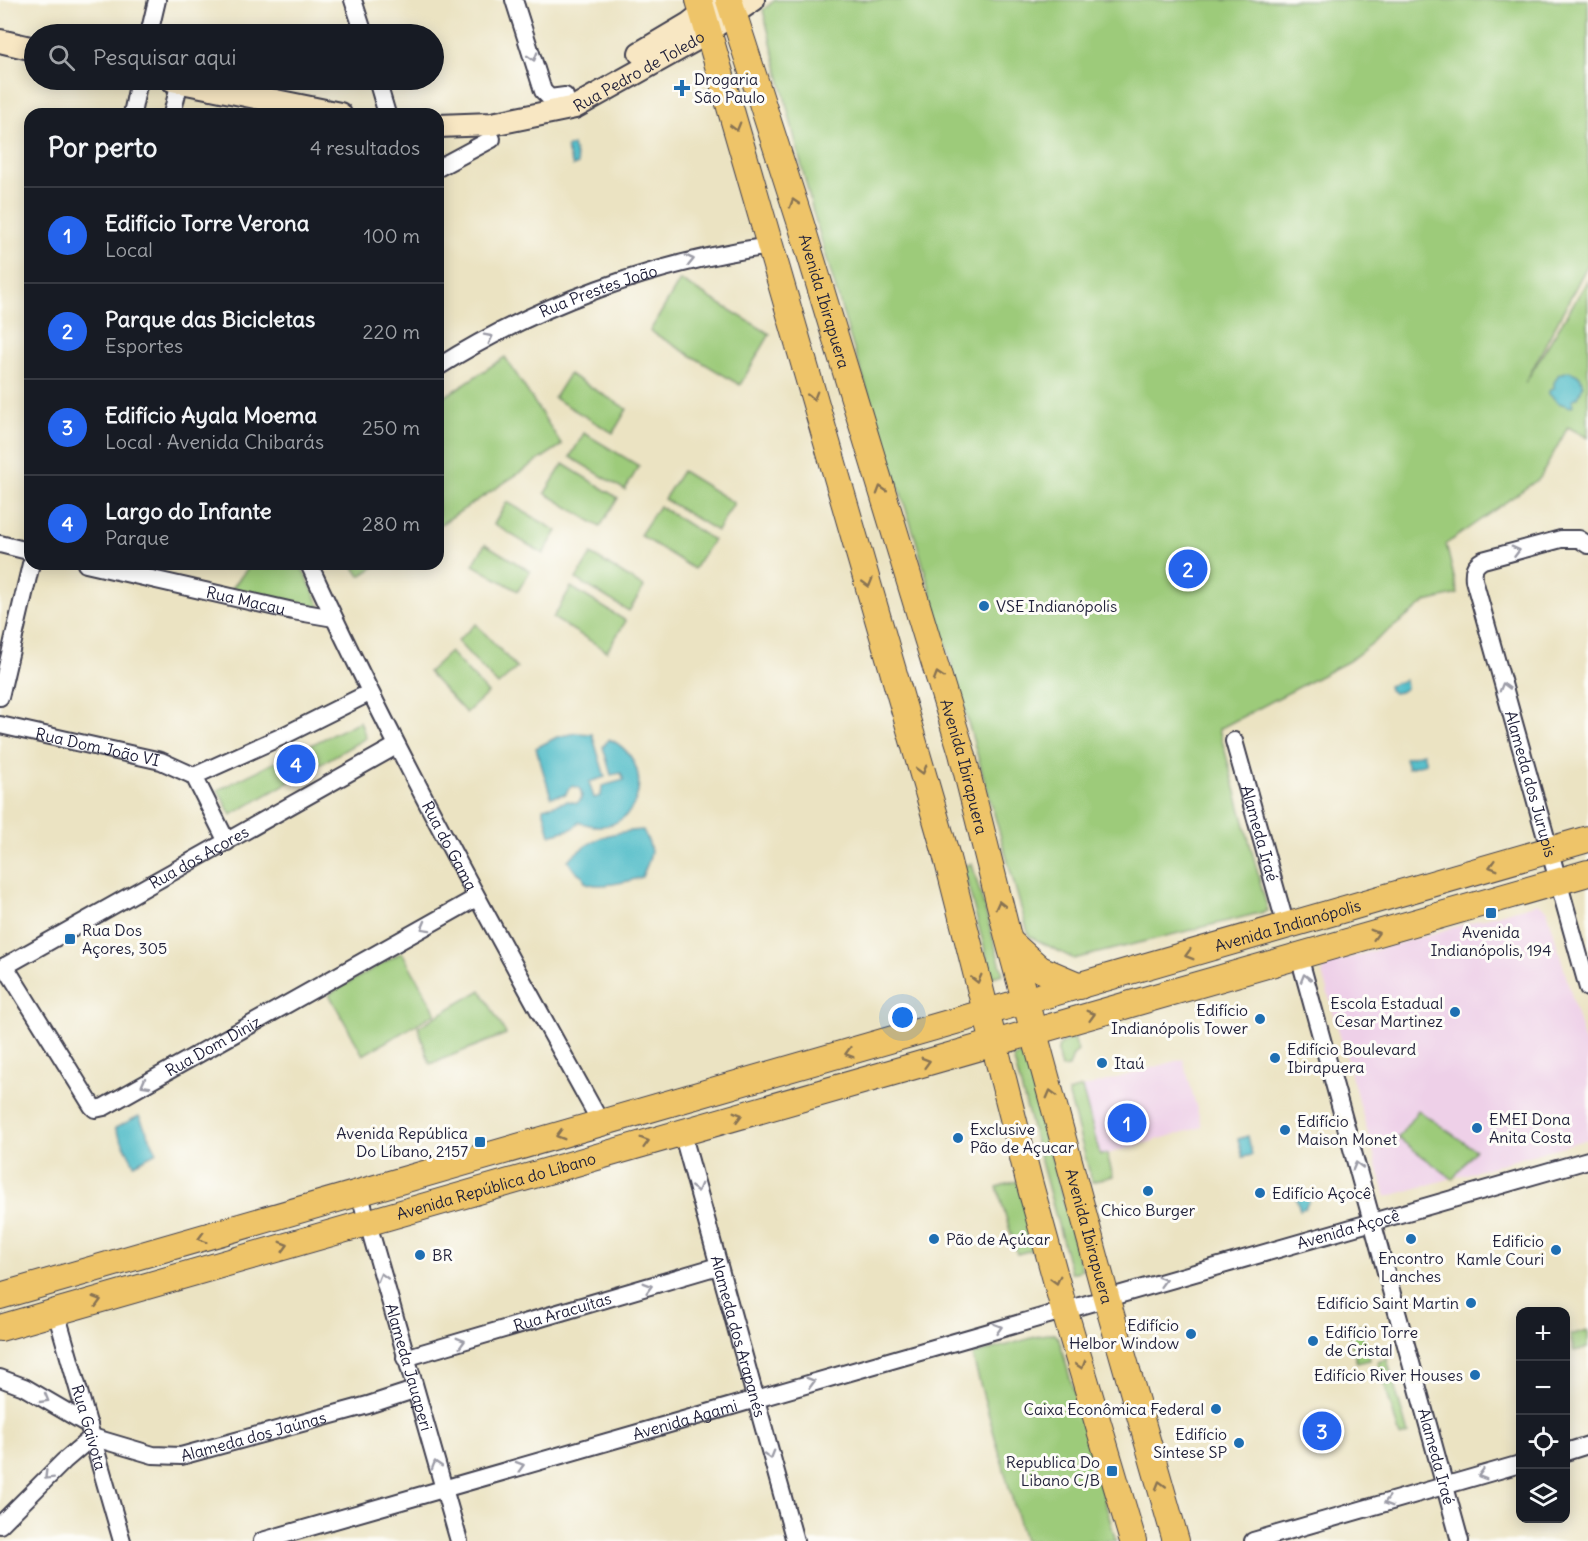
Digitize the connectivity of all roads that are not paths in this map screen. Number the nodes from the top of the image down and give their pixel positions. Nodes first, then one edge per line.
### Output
1 (157, 0) edge
2 (353, 0) edge
3 (514, 0) edge
4 (753, 0) edge
5 (715, 10) edge
6 (151, 24) edge
7 (361, 24) edge
8 (0, 41) edge
9 (24, 47) edge
10 (137, 90) edge
11 (175, 90) edge
12 (224, 90) edge
13 (380, 90) edge
14 (553, 100) junction
15 (133, 108) edge
16 (173, 108) edge
17 (311, 108) edge
18 (385, 108) edge
19 (444, 127) edge
20 (492, 131) junction
21 (444, 141) edge
22 (444, 164) edge
23 (770, 246) junction
24 (444, 363) edge
25 (0, 544) edge
26 (1588, 545) edge
27 (24, 553) edge
28 (27, 570) edge
29 (112, 570) edge
30 (312, 570) edge
31 (334, 618) junction
32 (369, 693) junction
33 (0, 697) edge
34 (0, 725) edge
35 (1234, 741) dead end
36 (396, 746) junction
37 (194, 776) junction
38 (1588, 839) edge
39 (227, 842) junction
40 (1550, 850) junction
41 (1588, 873) edge
42 (1558, 881) junction
43 (476, 898) junction
44 (1286, 926) junction
45 (1009, 941) junction
46 (1299, 956) junction
47 (3, 967) edge
48 (1080, 986) junction
49 (1588, 988) edge
50 (1027, 1002) junction
51 (986, 1014) junction
52 (1034, 1032) junction
53 (993, 1044) junction
54 (734, 1086) junction
55 (601, 1123) junction
56 (682, 1132) junction
57 (1588, 1160) edge
58 (359, 1192) junction
59 (1372, 1221) junction
60 (367, 1222) junction
61 (718, 1266) junction
62 (0, 1296) edge
63 (1106, 1298) junction
64 (1064, 1309) junction
65 (56, 1312) junction
66 (0, 1328) edge
67 (405, 1358) junction
68 (0, 1378) edge
69 (414, 1390) junction
70 (754, 1399) junction
71 (91, 1431) junction
72 (1588, 1445) edge
73 (1570, 1451) edge
74 (1516, 1465) edge
75 (1444, 1486) junction
76 (443, 1488) junction
77 (0, 1525) edge
78 (122, 1541) edge
79 (262, 1541) edge
80 (459, 1541) edge
81 (795, 1541) edge
82 (1133, 1541) edge
83 (1176, 1541) edge
84 (1253, 1541) edge
85 (1460, 1541) edge

1 - 6 street
2 - 7 street
3 -> 14 street
4 - 5 street, Rua Pedro de Toledo
5 - 14 street, Rua Pedro de Toledo
5 -> 23 main road
45 -> 5 main road, Avenida Ibirapuera
8 - 9 street
10 - 15 street
11 - 16 street
12 - 17 street
13 - 18 street
14 - 20 street, Rua Pedro de Toledo
19 - 20 street, Rua Pedro de Toledo
20 - 21 street, Rua Pedro de Toledo
20 - 22 street
24 -> 23 street, Rua Prestes João
23 -> 51 main road
25 - 27 street
40 -> 26 street, Alameda dos Jurupis
28 - 33 street
29 - 31 street, Rua Macau
30 - 31 street, Rua do Gama
31 - 32 street, Rua do Gama
32 - 36 street, Rua do Gama
32 - 37 street
34 - 37 street, Rua Dom João VI
35 - 44 street, Alameda Iraé
36 - 39 street, Rua dos Açores
36 - 43 street, Rua do Gama
37 - 39 street
38 - 40 main road, Avenida Indianópolis
39 - 47 street, Rua dos Açores
40 - 42 street, Alameda dos Jurupis
40 -> 44 main road, Avenida Indianópolis
41 - 42 main road, Avenida Indianópolis
46 -> 42 main road, Avenida Indianópolis
42 - 49 street, Alameda dos Jurupis
43 -> 47 street, Rua Dom Diniz
43 - 55 street, Rua do Gama
44 -> 48 main road, Avenida Indianópolis
45 - 48 main road
45 - 50 main road, Avenida Ibirapuera
52 -> 46 main road, Avenida Indianópolis
59 -> 46 street, Alameda Iraé
48 - 50 main road, Avenida Indianópolis
50 - 51 main road, Avenida Indianópolis
50 - 52 main road, Avenida Ibirapuera
51 - 53 main road
51 -> 54 main road, Avenida República do Líbano
52 - 53 main road, Avenida Indianópolis
63 -> 52 main road, Avenida Ibirapuera
56 -> 53 main road, Avenida República do Líbano
53 -> 64 main road
54 - 55 main road, Avenida República do Líbano
54 - 56 main road
55 -> 58 main road, Avenida República do Líbano
60 -> 56 main road, Avenida República do Líbano
56 -> 61 street, Alameda dos Arapanés
57 - 59 street, Avenida Açocê
58 - 60 street, Alameda Jauaperi
58 -> 62 main road, Avenida República do Líbano
63 -> 59 street, Avenida Açocê
59 - 75 street, Alameda Iraé
65 -> 60 main road, Avenida República do Líbano
67 -> 60 street, Alameda Jauaperi
67 -> 61 street, Rua Aracuítas
61 - 70 street, Alameda dos Arapanés
63 - 64 street, Avenida Agami
83 -> 63 main road, Avenida Ibirapuera
70 -> 64 street, Avenida Agami
64 -> 82 main road
65 - 66 main road, Avenida República do Líbano
65 - 71 street, Rua Gaivota
67 - 69 street, Alameda Jauaperi
68 -> 71 street, Alameda dos Jaúnas
69 - 71 street, Alameda dos Jaúnas
76 -> 69 street, Alameda Jauaperi
76 -> 70 street, Avenida Agami
70 -> 81 street, Alameda dos Arapanés
71 -> 77 street
71 - 78 street, Rua Gaivota
72 - 73 street
74 -> 75 street
75 -> 84 street
75 - 85 street, Alameda Iraé
76 - 79 street, Avenida Agami
76 - 80 street, Alameda Jauaperi

